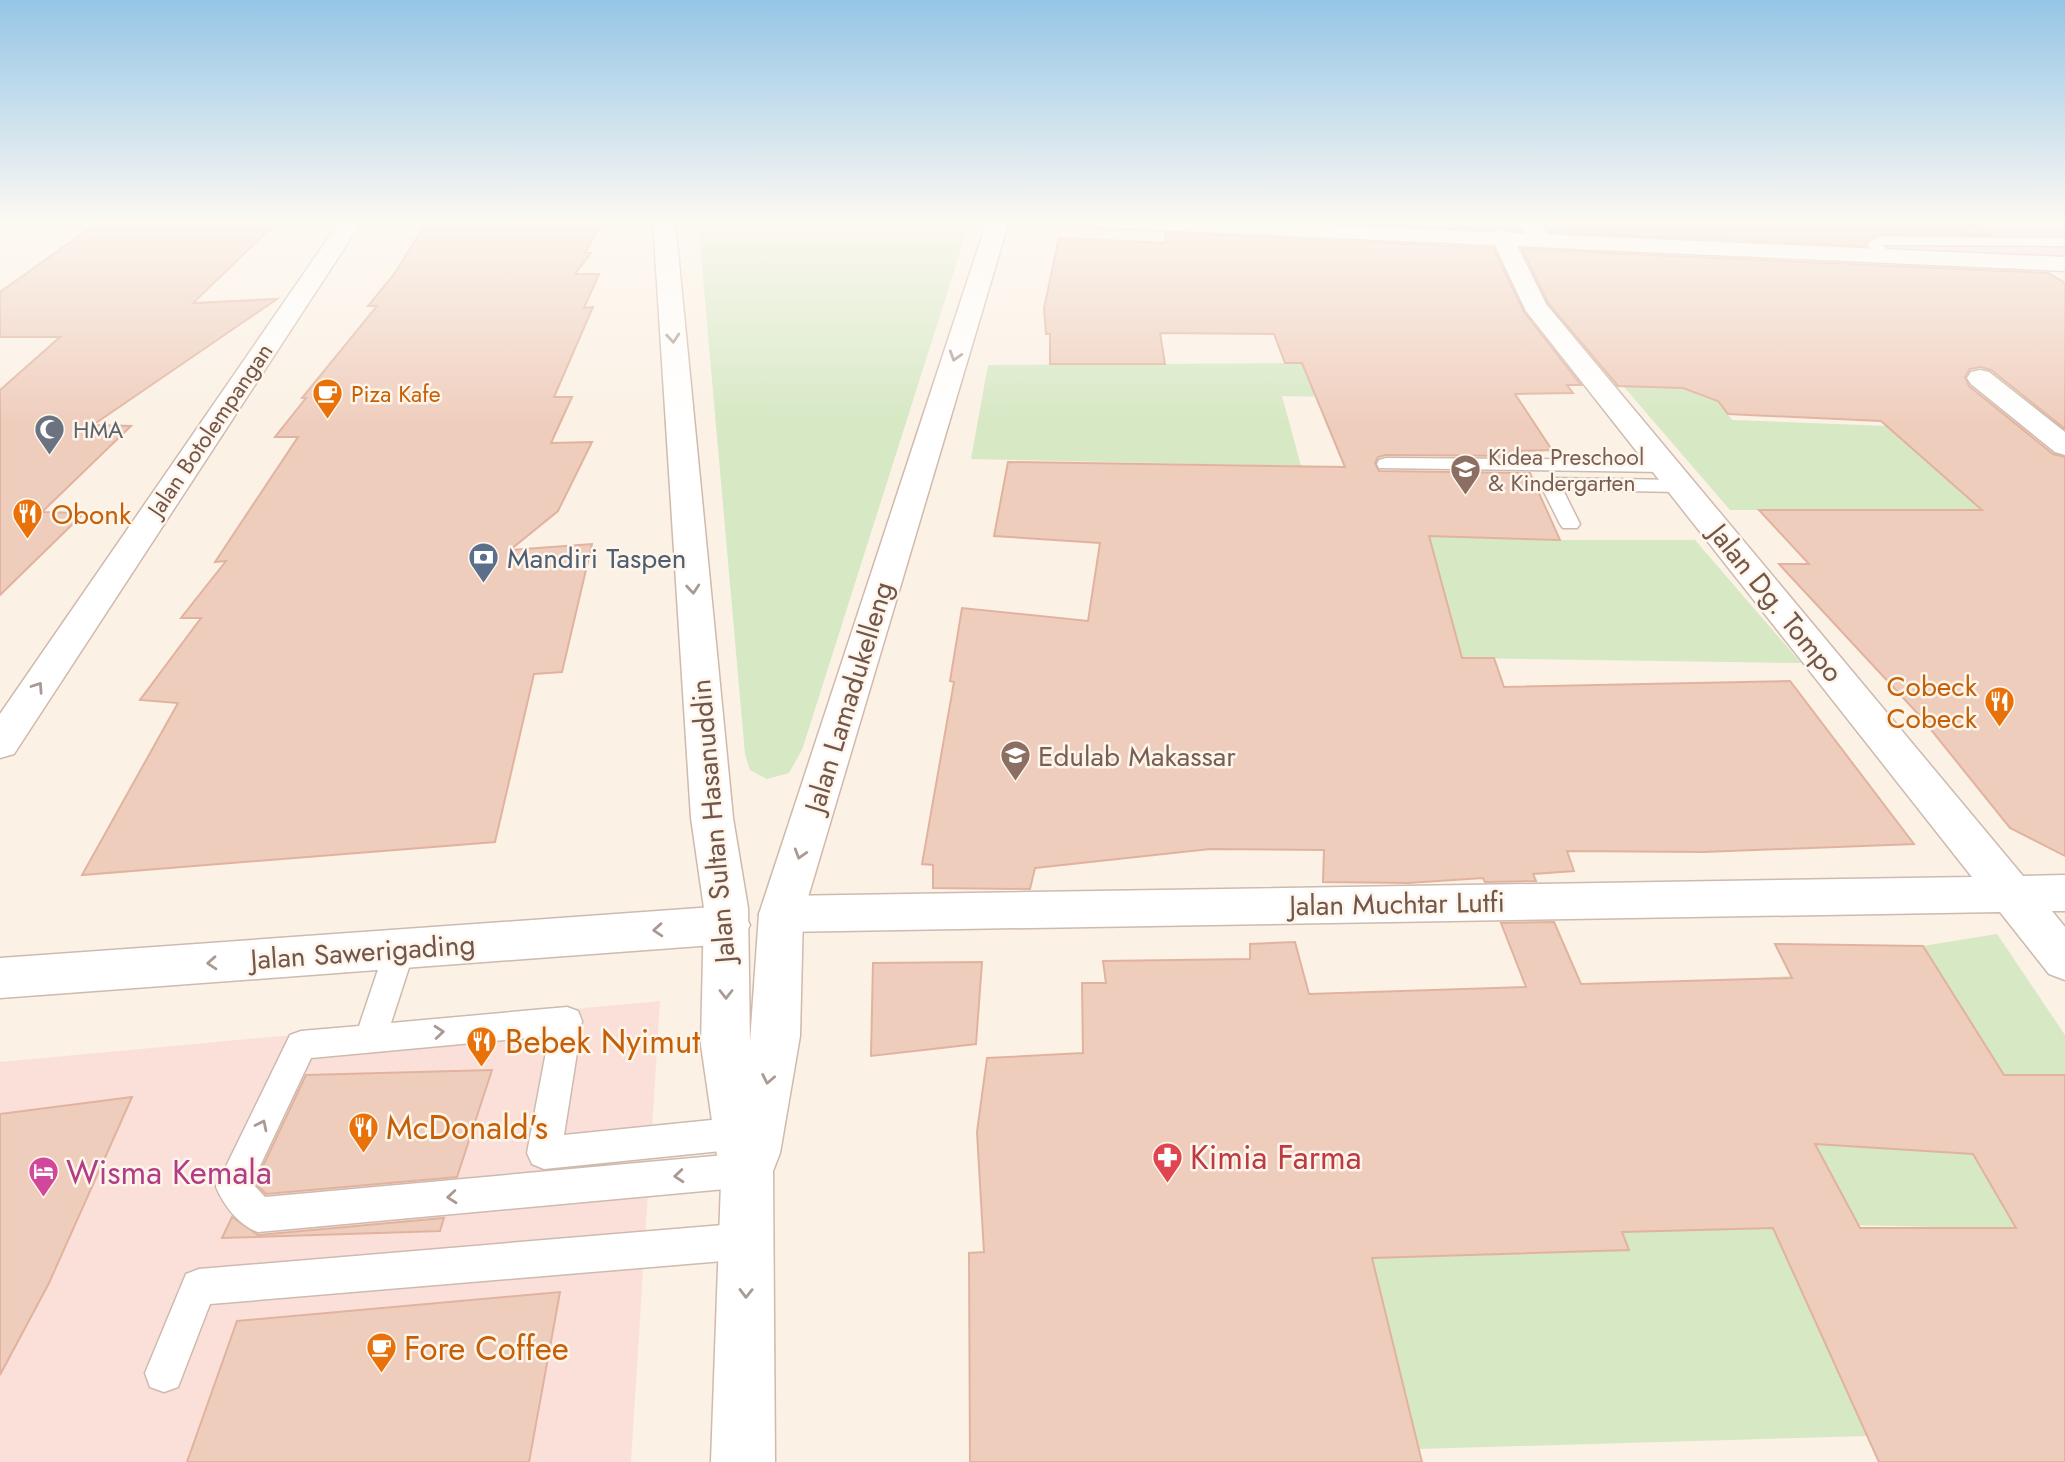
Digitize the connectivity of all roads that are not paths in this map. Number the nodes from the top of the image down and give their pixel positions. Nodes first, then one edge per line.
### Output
1 (305, 289) edge
2 (669, 289) edge
3 (977, 289) edge
4 (1532, 289) edge
5 (1979, 378) dead end
6 (2065, 446) edge
7 (1386, 464) dead end
8 (1673, 476) junction
9 (1570, 524) dead end
10 (0, 744) edge
11 (2065, 893) edge
12 (2013, 894) junction
13 (781, 914) junction
14 (727, 925) junction
15 (400, 949) junction
16 (2065, 960) edge
17 (0, 978) edge
18 (370, 1039) junction
19 (745, 1162) junction
20 (747, 1241) junction
21 (164, 1373) dead end
22 (743, 1462) edge

10 -> 1 street, Jalan Botolempangan
2 -> 14 street, Jalan Sultan Hasanuddin
3 -> 13 street, Jalan Lamadukelleng
4 - 8 street, Jalan Dg. Tompo
5 - 6 street
7 - 8 lane
8 - 9 lane
8 - 12 street, Jalan Dg. Tompo
11 - 12 street, Jalan Muchtar Lutfi
12 - 13 street, Jalan Muchtar Lutfi
12 - 16 street, Jalan Dg. Tompo
13 -> 19 street, Jalan Lamadukelleng
14 -> 15 street, Jalan Sawerigading
14 -> 19 street, Jalan Sultan Hasanuddin
15 -> 17 street, Jalan Sawerigading
15 - 18 lane
18 -> 19 lane
19 -> 18 lane
19 - 20 street, Jalan Sultan Hasanuddin
20 - 21 lane
20 -> 22 street, Jalan Sultan Hasanuddin

